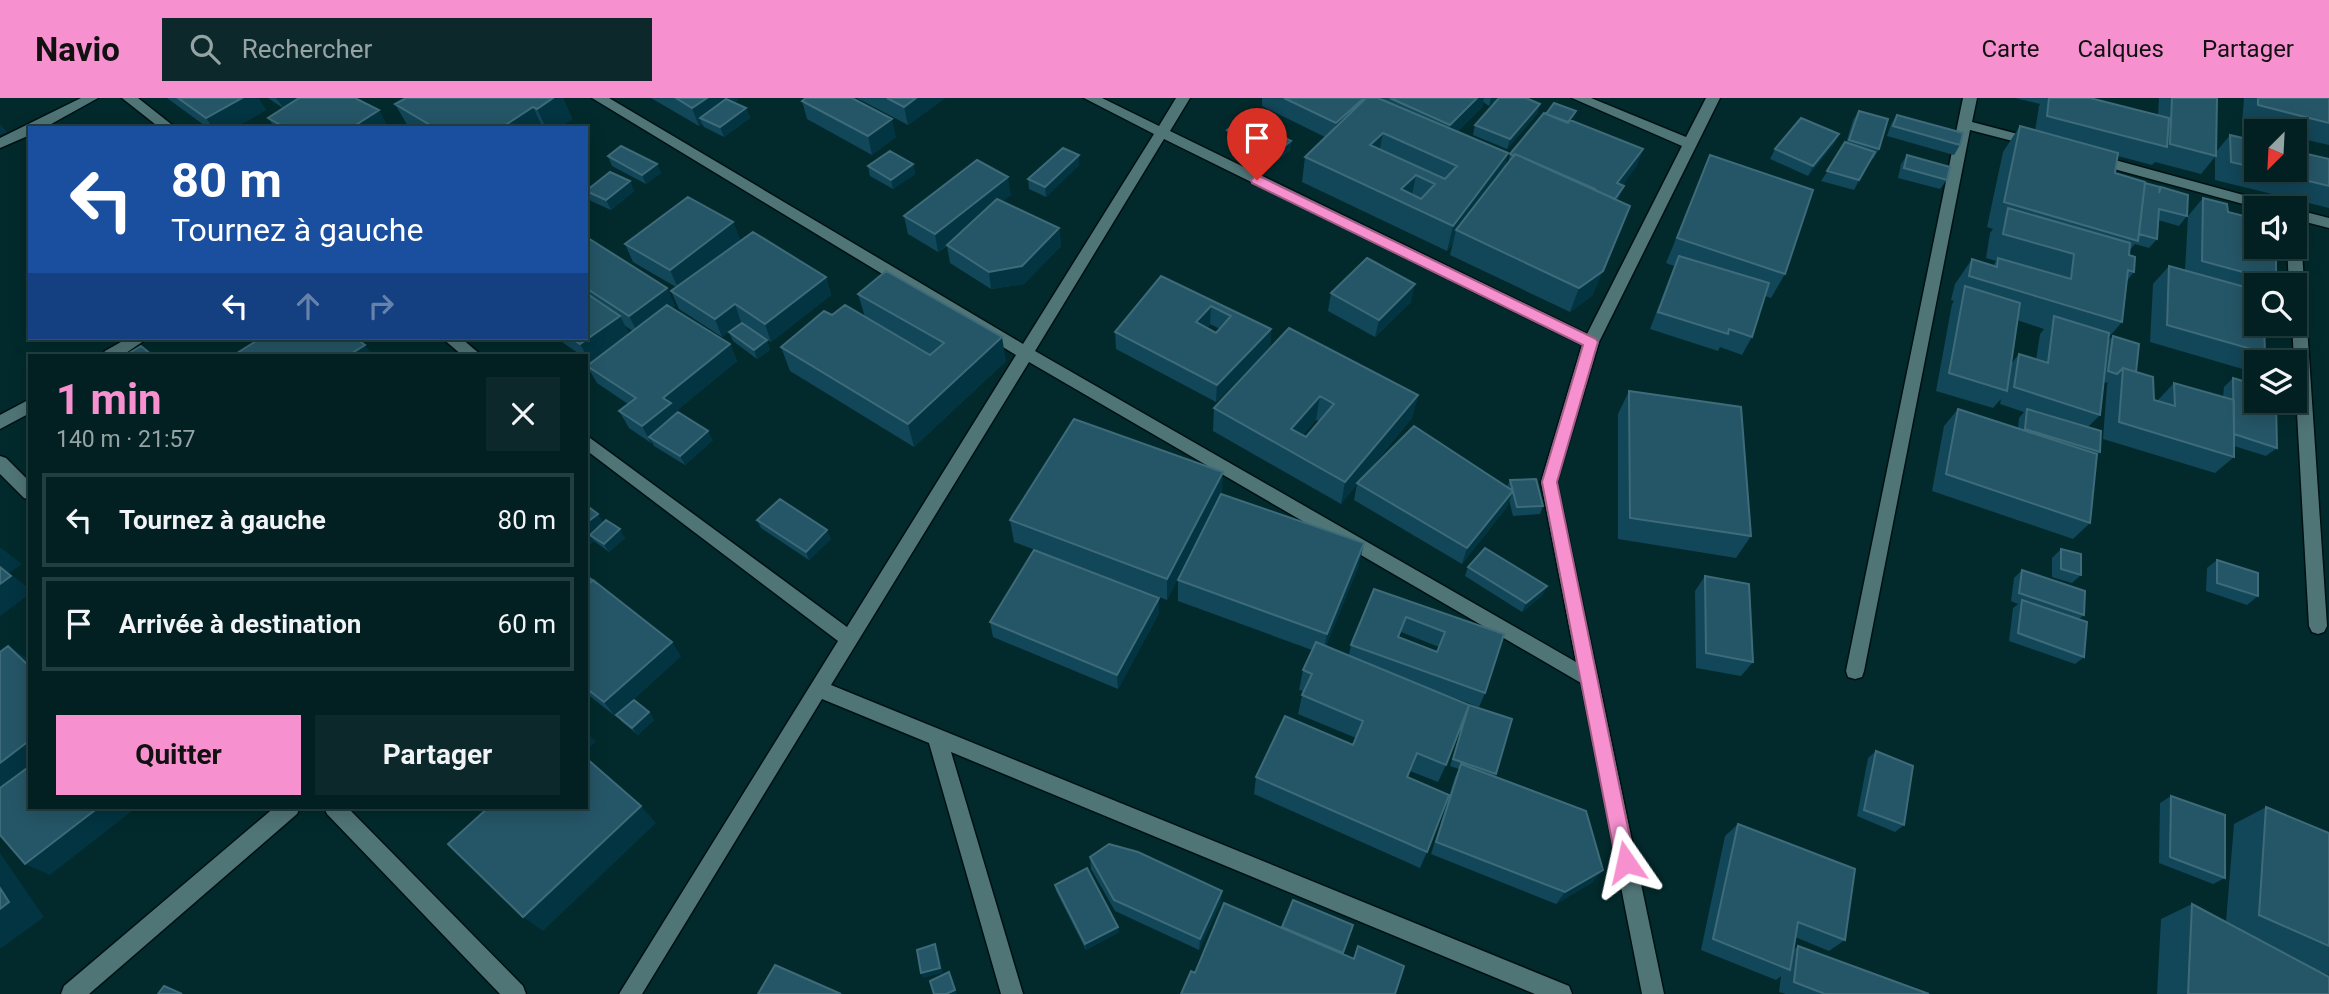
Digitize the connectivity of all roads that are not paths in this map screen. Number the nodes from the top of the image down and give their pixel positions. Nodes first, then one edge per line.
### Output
1 (91, 98) edge
2 (129, 98) edge
3 (599, 98) edge
4 (1091, 98) edge
5 (1184, 98) edge
6 (1579, 98) edge
7 (1713, 98) edge
8 (1970, 98) edge
9 (1965, 124) junction
10 (37, 126) edge
11 (167, 126) edge
12 (28, 130) edge
13 (1162, 133) junction
14 (0, 144) edge
15 (1690, 144) junction
16 (2046, 146) edge
17 (2073, 153) edge
18 (2244, 200) edge
19 (2307, 217) edge
20 (2329, 223) edge
21 (2295, 259) edge
22 (137, 340) edge
23 (453, 340) edge
24 (1591, 342) junction
25 (1026, 352) junction
26 (113, 354) edge
27 (472, 354) edge
28 (28, 406) edge
29 (0, 423) edge
30 (588, 443) edge
31 (0, 463) edge
32 (28, 491) edge
33 (2318, 626) dead end
34 (849, 639) junction
35 (1855, 671) dead end
36 (1588, 678) junction
37 (818, 689) junction
38 (937, 737) junction
39 (288, 809) edge
40 (336, 809) edge
41 (72, 994) edge
42 (515, 994) edge
43 (630, 994) edge
44 (1012, 994) edge
45 (1561, 994) edge
46 (1653, 994) edge

1 - 10 street
2 - 11 street
3 - 25 street
4 - 13 street
5 - 13 street
6 - 15 street
7 - 15 street
8 - 9 street
9 - 16 street
9 - 35 street
12 - 14 street
13 - 24 street
13 - 25 street
15 - 24 street
17 - 18 street
19 - 20 street
21 - 33 street
22 - 26 street
23 - 27 street
24 - 36 street
25 - 34 street
25 - 36 street
28 - 29 street
30 - 34 street
31 - 32 street
34 - 37 street
36 - 46 street
37 - 38 street
37 - 43 street
38 - 44 street
38 - 45 street
39 - 41 street
40 - 42 street

